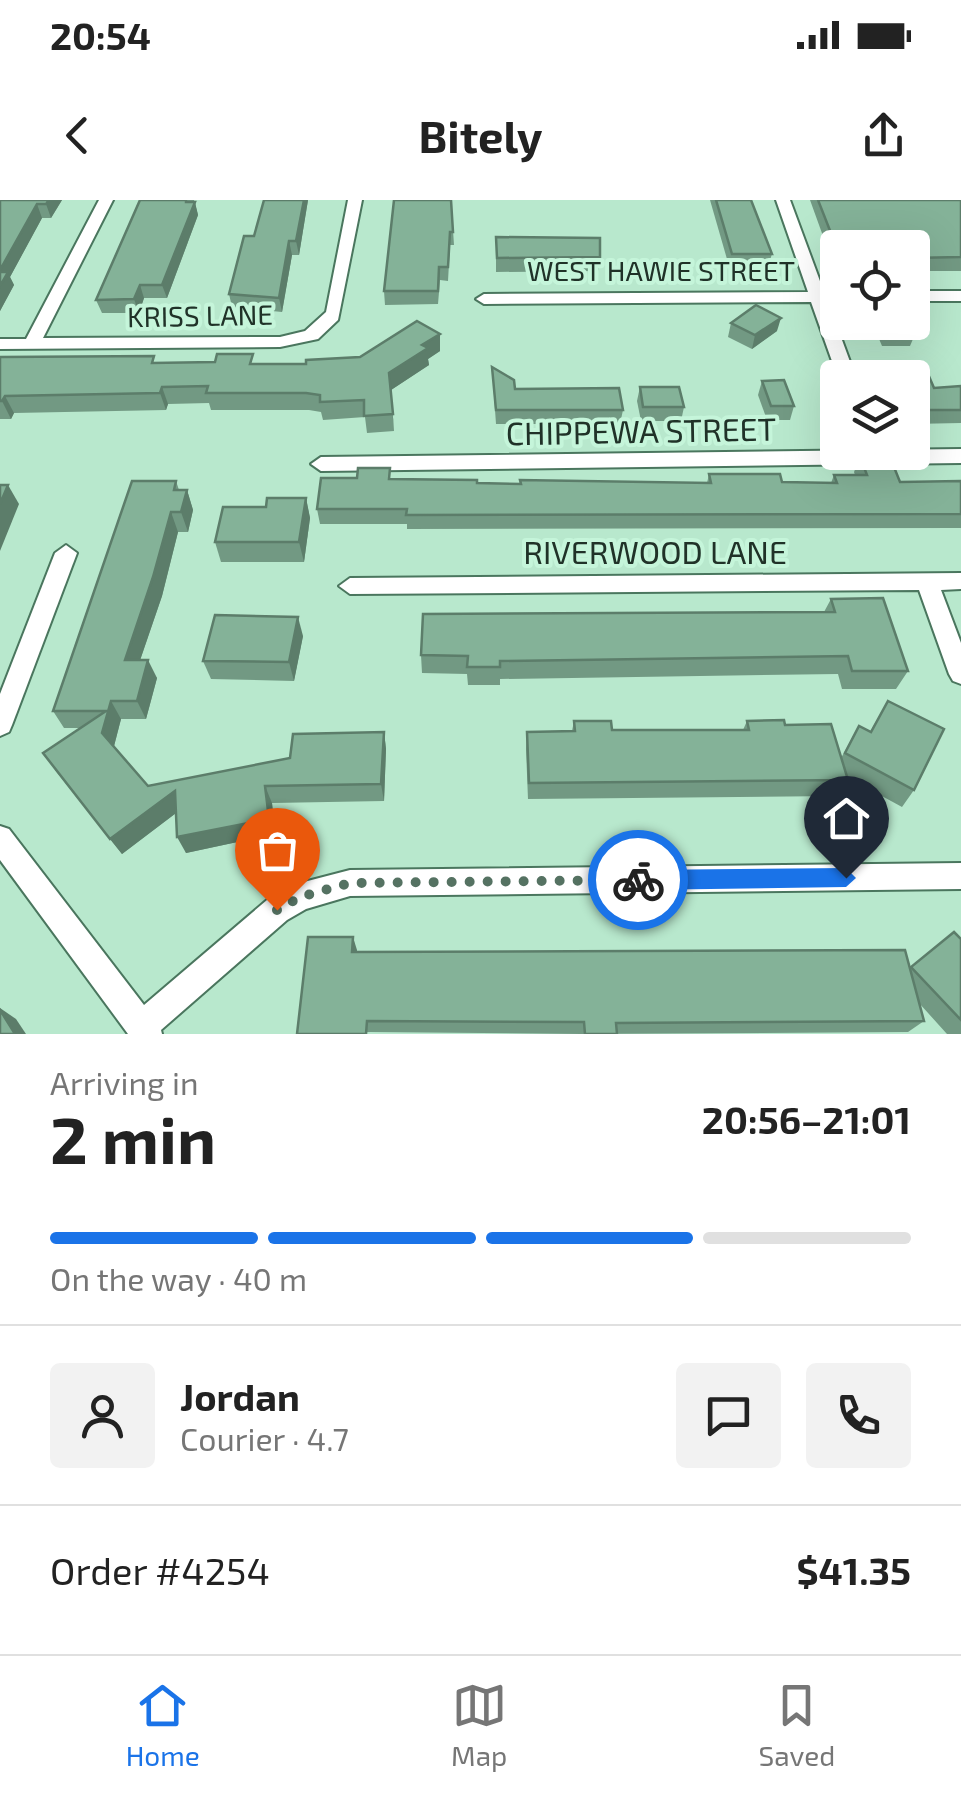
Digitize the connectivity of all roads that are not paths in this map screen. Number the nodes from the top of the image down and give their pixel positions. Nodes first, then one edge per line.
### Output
1 (106, 200) edge
2 (355, 200) edge
3 (783, 200) edge
4 (930, 296) edge
5 (961, 296) edge
6 (818, 297) junction
7 (484, 298) dead end
8 (0, 344) edge
9 (32, 344) junction
10 (841, 360) edge
11 (820, 456) edge
12 (930, 456) edge
13 (961, 456) edge
14 (321, 464) dead end
15 (66, 553) dead end
16 (927, 581) junction
17 (961, 581) edge
18 (350, 586) dead end
19 (961, 674) edge
20 (0, 725) edge
21 (0, 838) edge
22 (961, 876) edge
23 (144, 1030) edge

1 - 9 street
2 - 9 street, KRISS LANE
3 - 6 street
4 - 5 street
6 - 7 street, WEST HAWIE STREET
6 - 10 street
8 - 9 street, KRISS LANE
11 - 14 street, CHIPPEWA STREET
12 - 13 street, CHIPPEWA STREET
15 - 20 street
16 - 17 street, RIVERWOOD LANE
16 - 18 street, RIVERWOOD LANE
16 - 19 street
21 - 23 street
22 - 23 street

